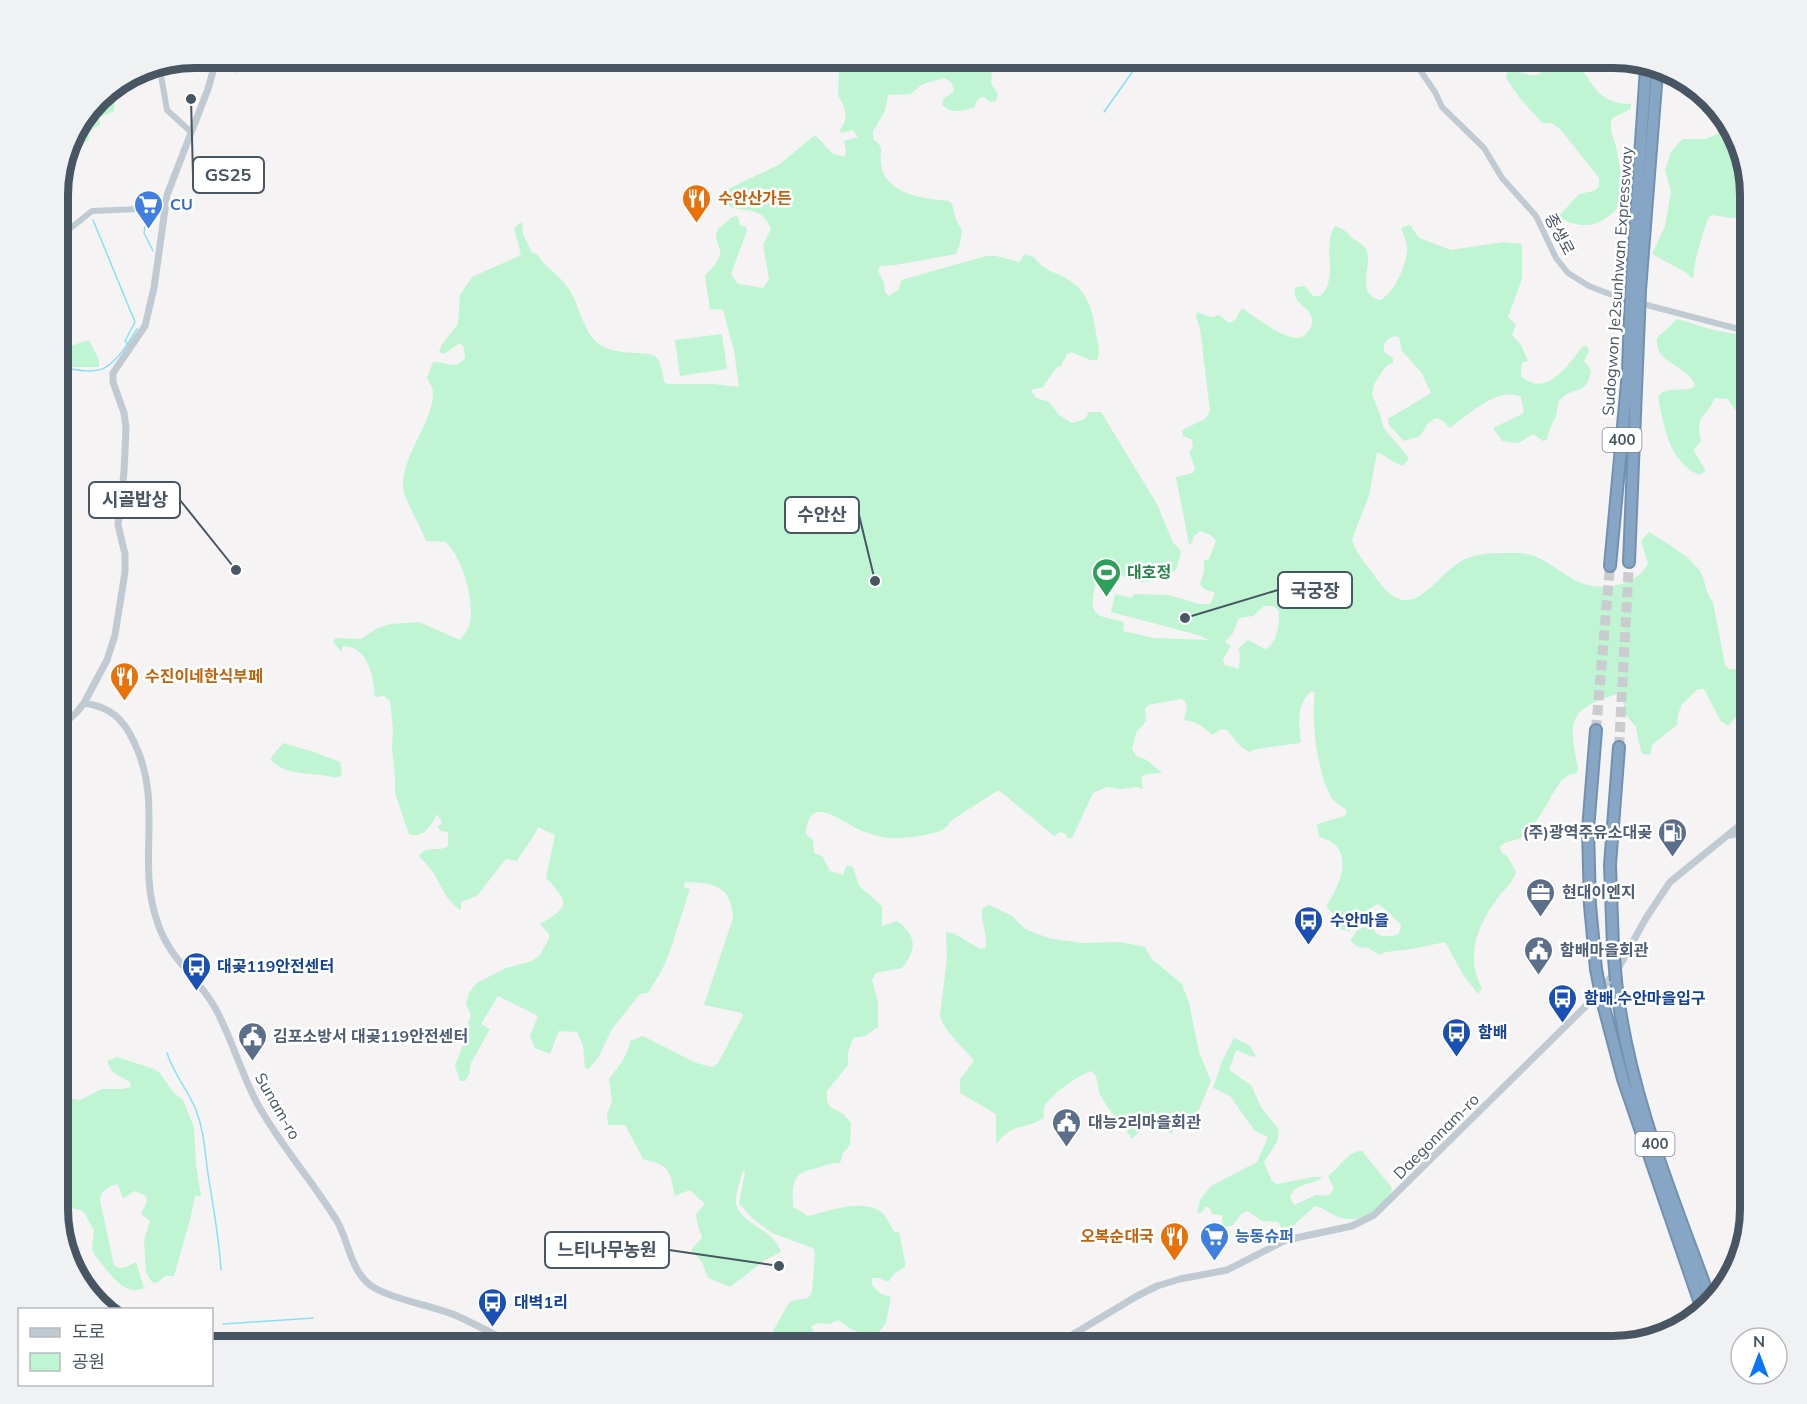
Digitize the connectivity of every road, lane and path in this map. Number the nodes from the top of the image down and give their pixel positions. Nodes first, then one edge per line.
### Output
1 (214, 68) edge
2 (1419, 68) edge
3 (160, 72) edge
4 (1646, 72) edge
5 (1658, 76) edge
6 (191, 132) junction
7 (164, 207) junction
8 (68, 230) edge
9 (1636, 291) junction
10 (1635, 315) junction
11 (1740, 329) edge
12 (1629, 562) tunnel mouth
13 (1610, 566) tunnel mouth
14 (84, 703) junction
15 (68, 720) edge
16 (1596, 730) tunnel mouth
17 (1619, 747) tunnel mouth
18 (1740, 825) edge
19 (1740, 831) edge
20 (1725, 836) junction
21 (1708, 1293) edge
22 (1699, 1301) edge
23 (498, 1336) edge
24 (1070, 1336) edge

1 - 6 street
2 - 11 street, 종생로
3 - 6 street
4 - 9 highway, Sudogwon Je2sunhwan Expressway / 400
5 - 9 highway, Sudogwon Je2sunhwan Expressway / 400
6 - 7 street
7 - 8 street
7 - 14 street
9 - 10 highway, Sudogwon Je2sunhwan Expressway / 400, bridge
10 - 12 highway, Sudogwon Je2sunhwan Expressway / 400
10 - 13 highway, Sudogwon Je2sunhwan Expressway / 400
14 - 15 street
14 - 23 street, Sunam-ro
16 - 22 highway, 400, bridge
17 - 21 highway, 400, bridge
18 - 20 street, Daegonnam-ro
19 - 20 street
20 - 24 street, Daegonnam-ro

